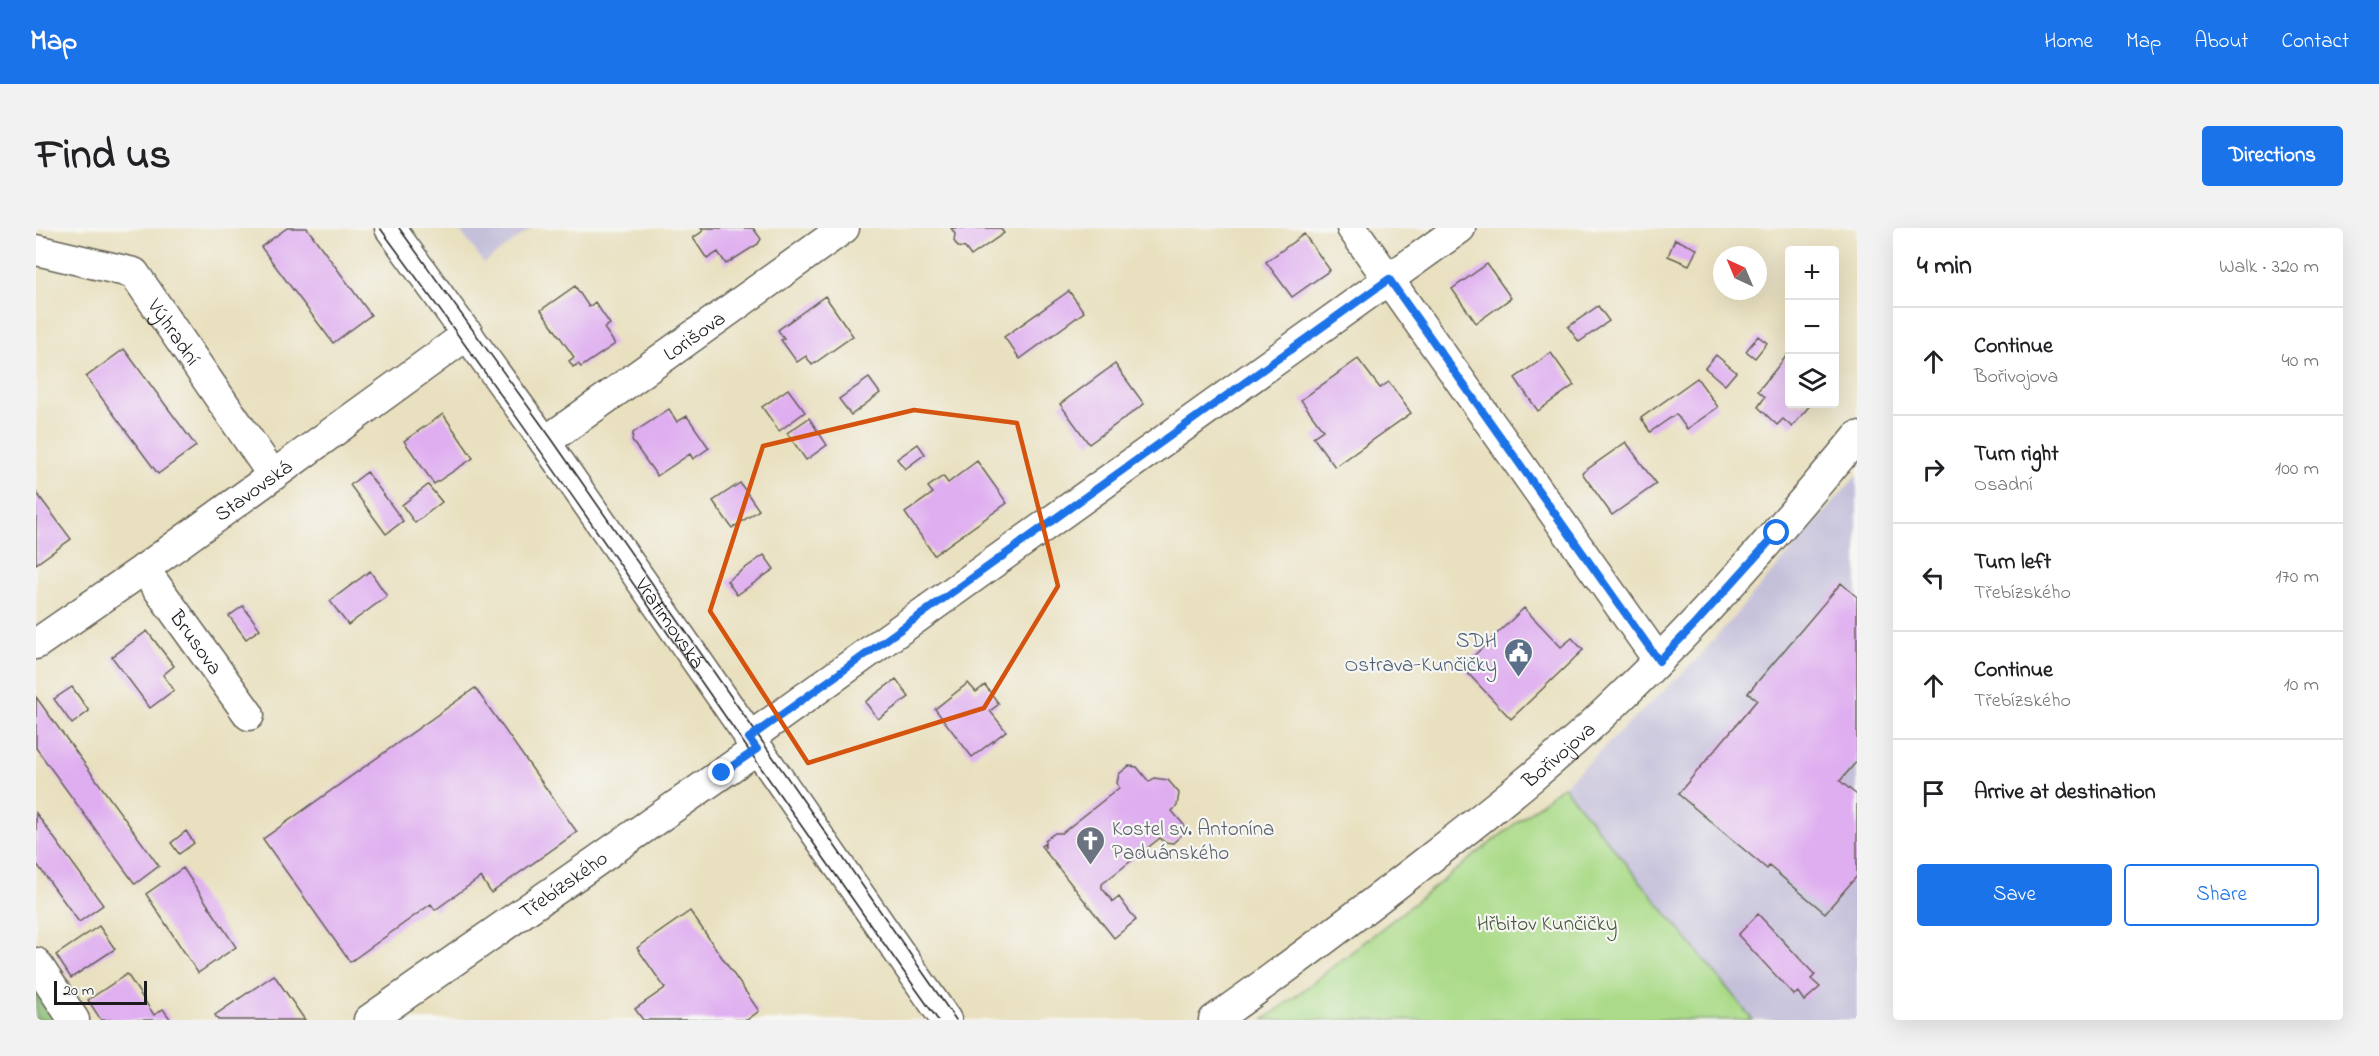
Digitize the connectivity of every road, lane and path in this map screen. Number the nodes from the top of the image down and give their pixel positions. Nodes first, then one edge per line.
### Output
1 (390, 228) edge
2 (844, 228) edge
3 (1353, 228) edge
4 (1460, 228) edge
5 (36, 250) edge
6 (1389, 279) junction
7 (468, 334) junction
8 (1857, 437) edge
9 (545, 442) junction
10 (272, 474) junction
11 (144, 569) junction
12 (36, 644) edge
13 (1659, 661) junction
14 (249, 716) dead end
15 (753, 743) junction
16 (36, 963) edge
17 (74, 1020) edge
18 (369, 1020) edge
19 (946, 1020) edge
20 (1214, 1020) edge

1 - 7 street, Vratimovská
2 - 9 street, Lorišova
3 - 6 street
4 - 6 street, Třebízského
5 - 10 street, Výhradní
6 - 13 street
6 - 15 street, Třebízského
7 - 9 street, Vratimovská
7 - 10 street, Stavovská
8 - 13 street, Bořivojova
9 - 15 street, Vratimovská
10 - 11 street, Stavovská
11 - 12 street, Stavovská
11 - 14 street, Brusova
13 - 20 street, Bořivojova
15 - 18 street, Třebízského
15 - 19 street, Vratimovská
16 - 17 street

